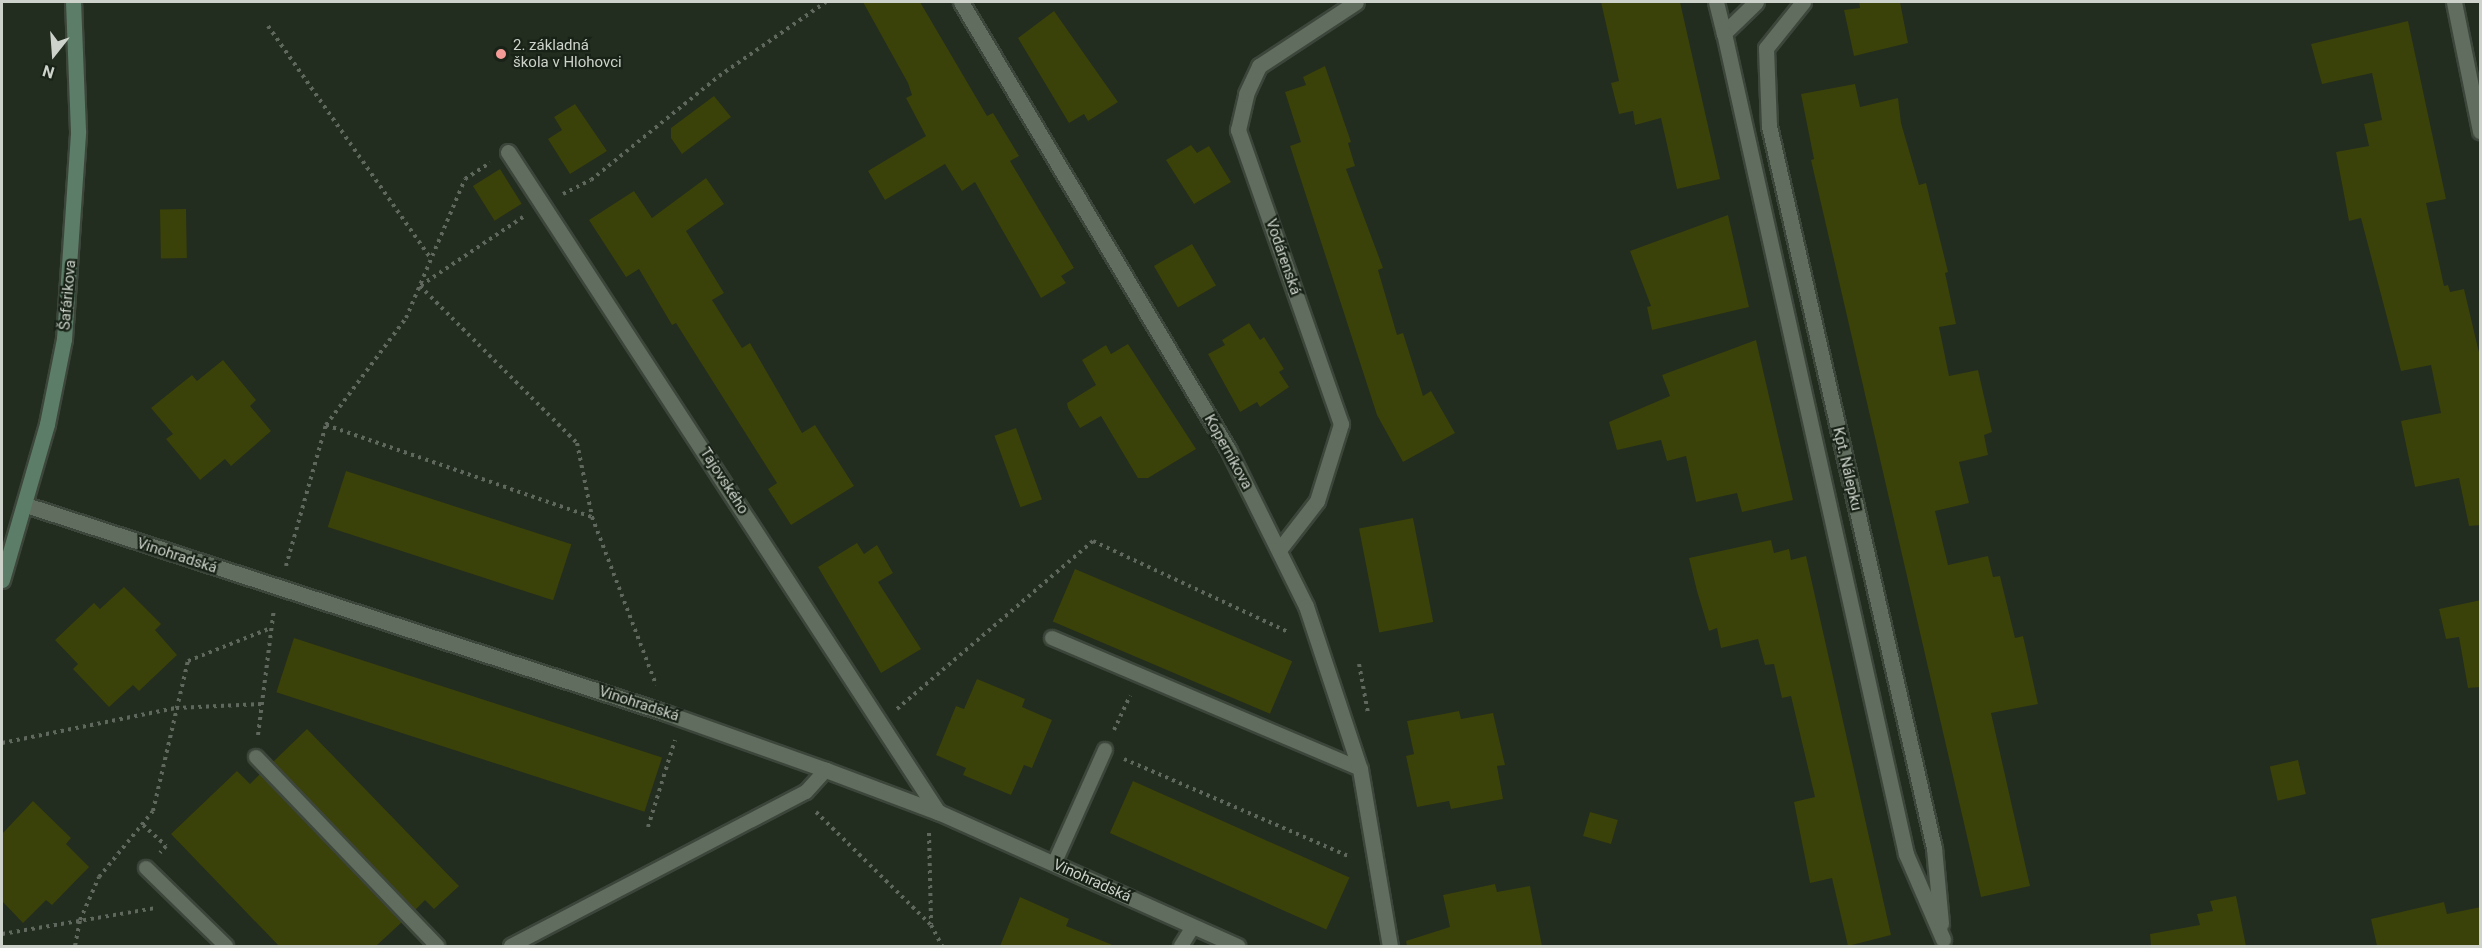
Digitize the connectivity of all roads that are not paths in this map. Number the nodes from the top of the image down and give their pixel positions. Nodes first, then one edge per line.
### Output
1 (73, 2) edge
2 (961, 2) edge
3 (1356, 2) edge
4 (1716, 2) edge
5 (1756, 2) edge
6 (1803, 2) edge
7 (2454, 2) edge
8 (1724, 33) junction
9 (2481, 131) edge
10 (508, 152) road end
11 (26, 506) junction
12 (1279, 550) junction
13 (2, 580) edge
14 (1052, 638) dead end
15 (1105, 750) road end
16 (256, 757) road end
17 (1360, 769) junction
18 (826, 770) junction
19 (938, 812) junction
20 (1054, 864) junction
21 (146, 868) dead end
22 (1193, 927) junction
23 (1944, 943) edge
24 (225, 946) edge
25 (437, 946) edge
26 (511, 946) edge
27 (1181, 946) edge
28 (1237, 946) edge
29 (1390, 946) edge

1 - 11 main road, Šafárikova
2 - 12 street, Koperníkova
3 - 12 street, Vodárenská
4 - 8 street
5 - 8 street
6 - 23 street, Kpt. Nálepku
7 - 9 street
8 - 23 street
10 - 19 street, Tajovského
11 - 13 main road, Šafárikova
11 - 18 street, Vinohradská
12 - 17 street, Koperníkova
14 - 17 lane
15 - 20 lane
16 - 25 lane
17 - 29 street, Koperníkova
18 - 19 street, Vinohradská
18 - 26 lane
19 - 20 street, Vinohradská
20 - 22 street, Vinohradská
21 - 24 lane
22 - 27 lane
22 - 28 street, Vinohradská

